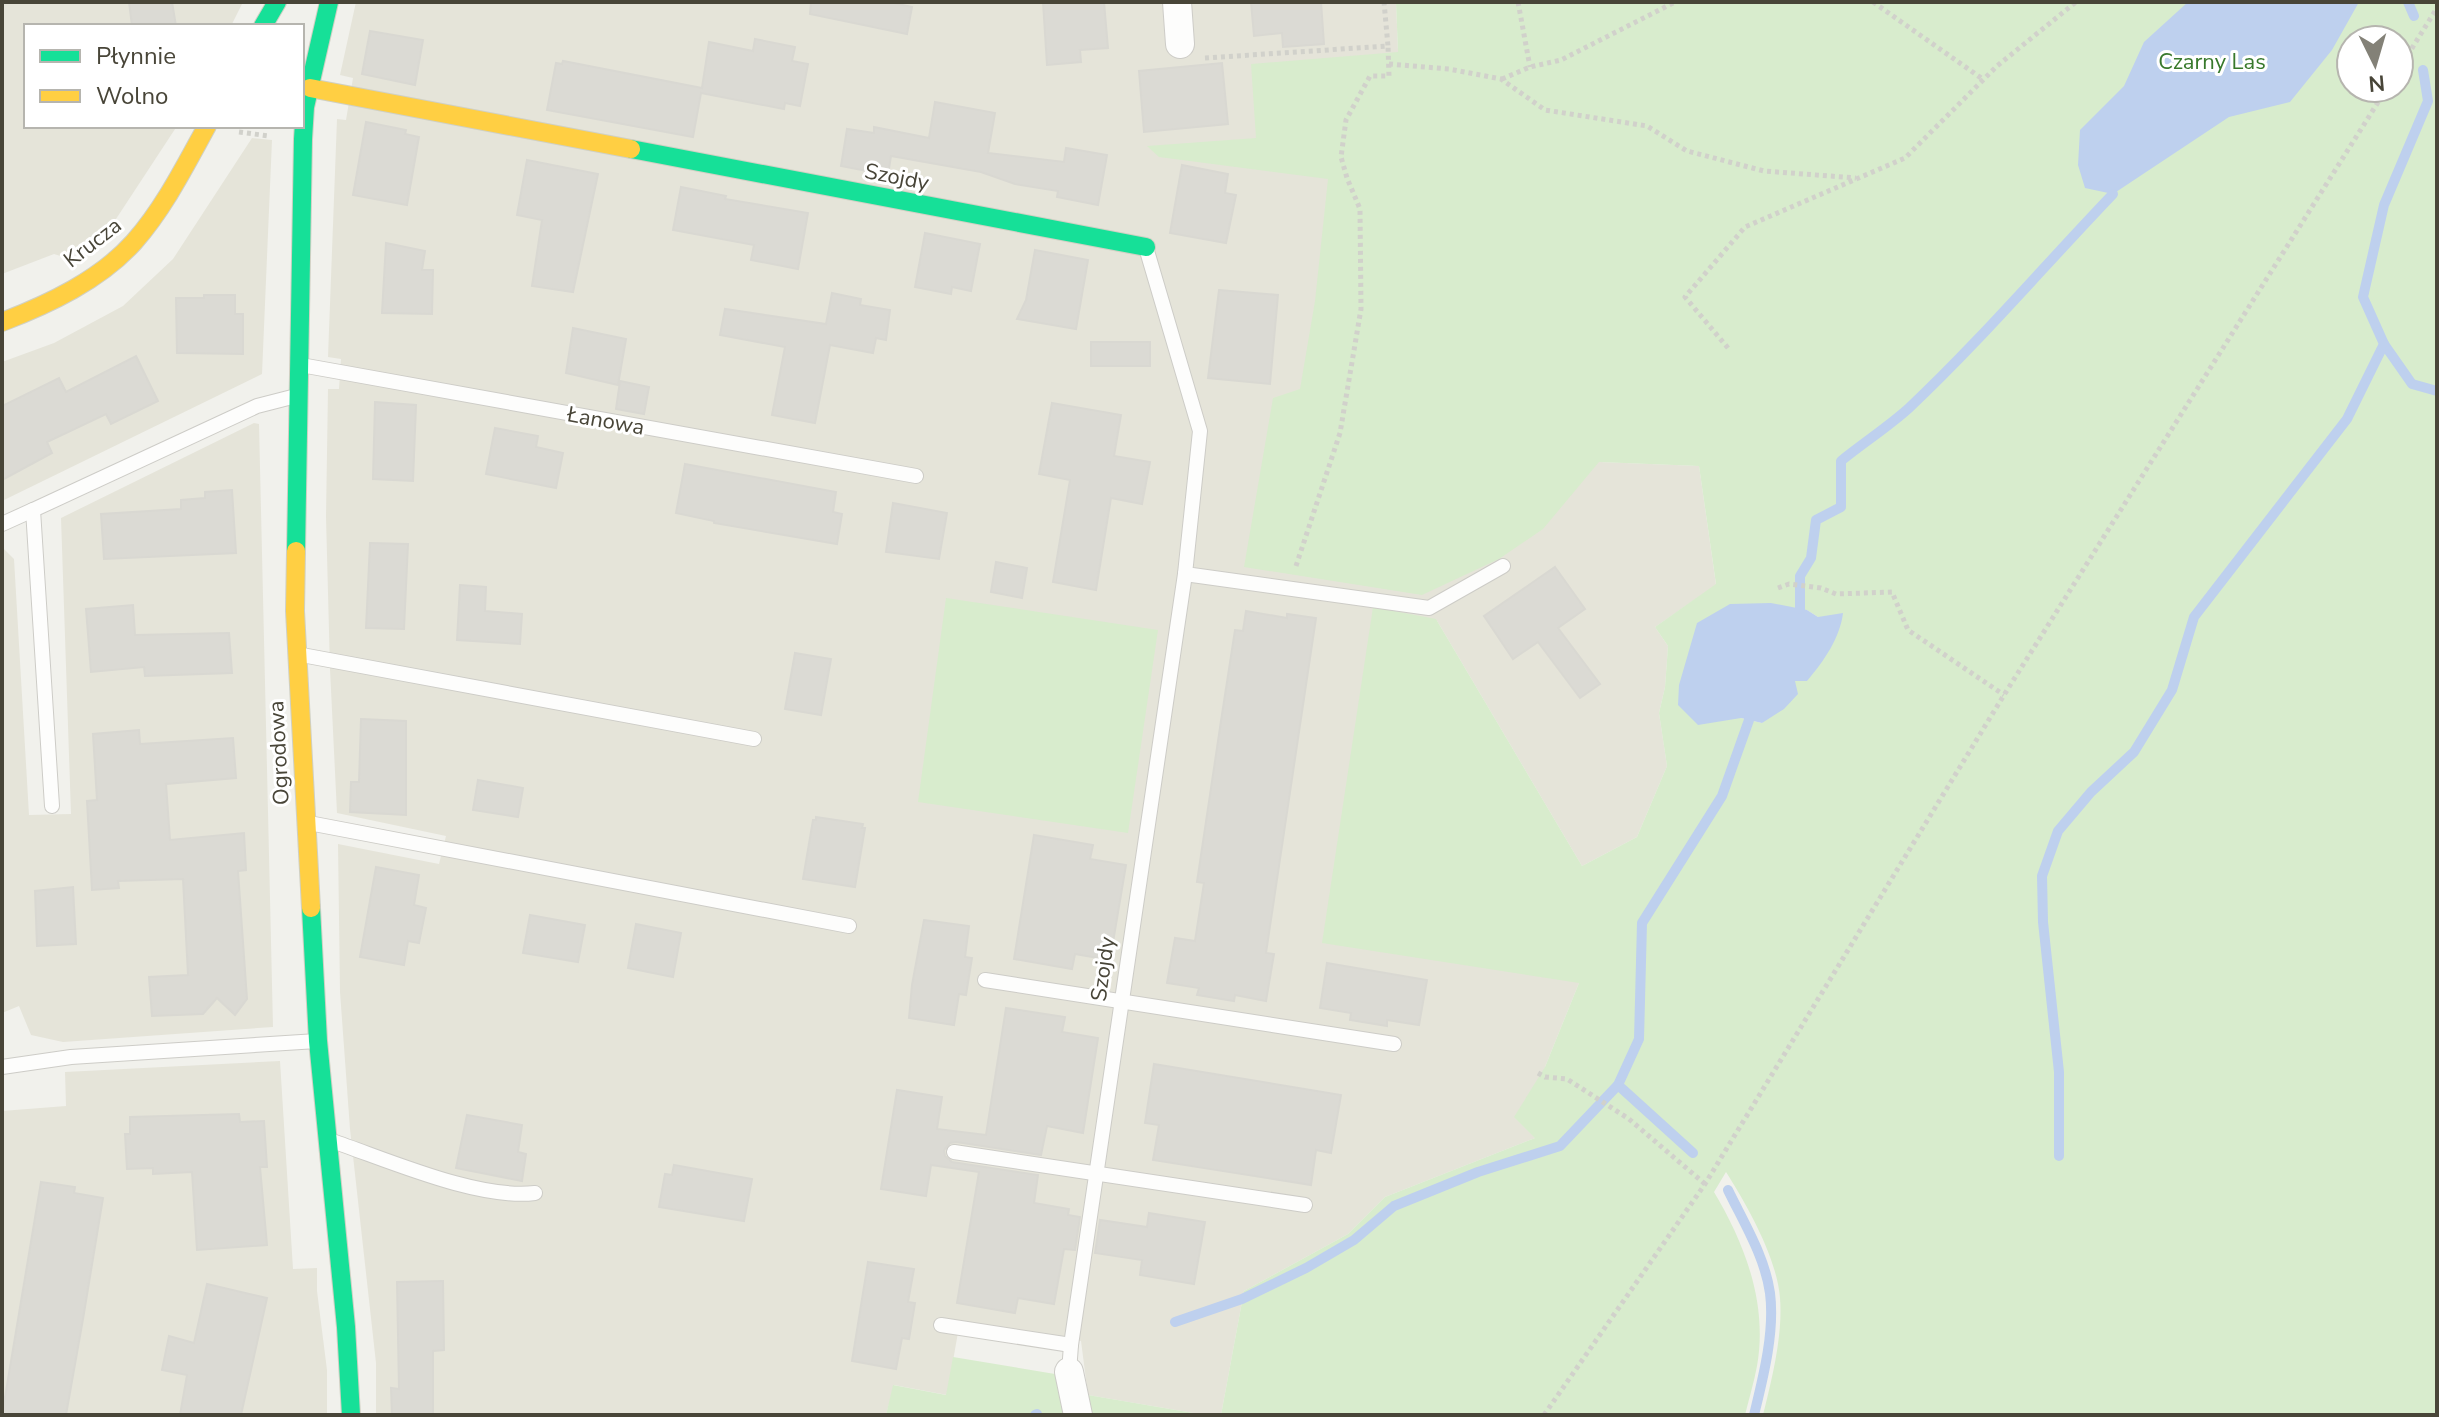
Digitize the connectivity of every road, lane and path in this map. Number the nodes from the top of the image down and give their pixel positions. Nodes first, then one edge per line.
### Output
1 (277, 2) edge
2 (329, 2) edge
3 (1177, 2) edge
4 (1384, 2) edge
5 (1518, 2) edge
6 (1675, 2) edge
7 (1873, 2) edge
8 (2076, 2) edge
9 (2437, 8) edge
10 (264, 24) edge
11 (2415, 43) edge
12 (1180, 44) joint
13 (1388, 46) junction
14 (1389, 64) junction
15 (1530, 67) junction
16 (1501, 79) junction
17 (1984, 80) junction
18 (307, 86) edge
19 (2377, 104) edge
20 (206, 128) edge
21 (233, 131) dead end
22 (272, 137) dead end
23 (1857, 179) junction
24 (1146, 247) joint
25 (2, 322) edge
26 (1728, 348) dead end
27 (297, 364) junction
28 (297, 396) junction
29 (916, 476) dead end
30 (33, 510) junction
31 (2, 524) edge
32 (1503, 566) dead end
33 (1185, 574) junction
34 (1289, 588) junction
35 (1778, 588) dead end
36 (297, 655) junction
37 (2004, 695) junction
38 (754, 739) dead end
39 (52, 806) dead end
40 (305, 822) junction
41 (849, 926) dead end
42 (985, 980) dead end
43 (1122, 1002) junction
44 (318, 1041) junction
45 (1394, 1044) dead end
46 (2, 1067) edge
47 (1538, 1073) dead end
48 (327, 1140) junction
49 (954, 1152) dead end
50 (1096, 1174) junction
51 (1705, 1184) junction
52 (535, 1193) dead end
53 (1305, 1205) dead end
54 (941, 1325) dead end
55 (1070, 1359) junction
56 (351, 1415) edge
57 (1078, 1415) edge
58 (1544, 1415) edge

1 - 10 street
2 - 18 street, Ogrodowa
3 - 12 street
4 - 13 path
5 - 15 path
6 - 15 path
7 - 17 path
8 - 17 path
9 - 11 path
12 - 13 path
13 - 14 path
14 - 16 path
14 - 34 path
15 - 16 path
16 - 23 path
17 - 23 path
18 - 24 street, Szojdy
18 - 27 street, Ogrodowa
19 - 37 path
20 - 25 street, Krucza
21 - 22 path
23 - 26 path
24 - 33 lane, Szojdy
27 - 28 street, Ogrodowa
27 - 29 lane, Łanowa
28 - 30 lane
28 - 36 street, Ogrodowa
30 - 31 lane
30 - 39 lane
32 - 34 lane
33 - 34 lane
33 - 43 lane, Szojdy
35 - 37 path
36 - 38 lane
36 - 40 street, Ogrodowa
37 - 51 path
40 - 41 lane
40 - 44 street, Ogrodowa
42 - 43 lane
43 - 45 lane
43 - 50 lane, Szojdy
44 - 46 lane
44 - 48 street, Ogrodowa
47 - 51 path
48 - 52 lane
48 - 56 street, Ogrodowa
49 - 50 lane
50 - 53 lane
50 - 55 lane, Szojdy
51 - 58 path
54 - 55 lane
55 - 57 street

